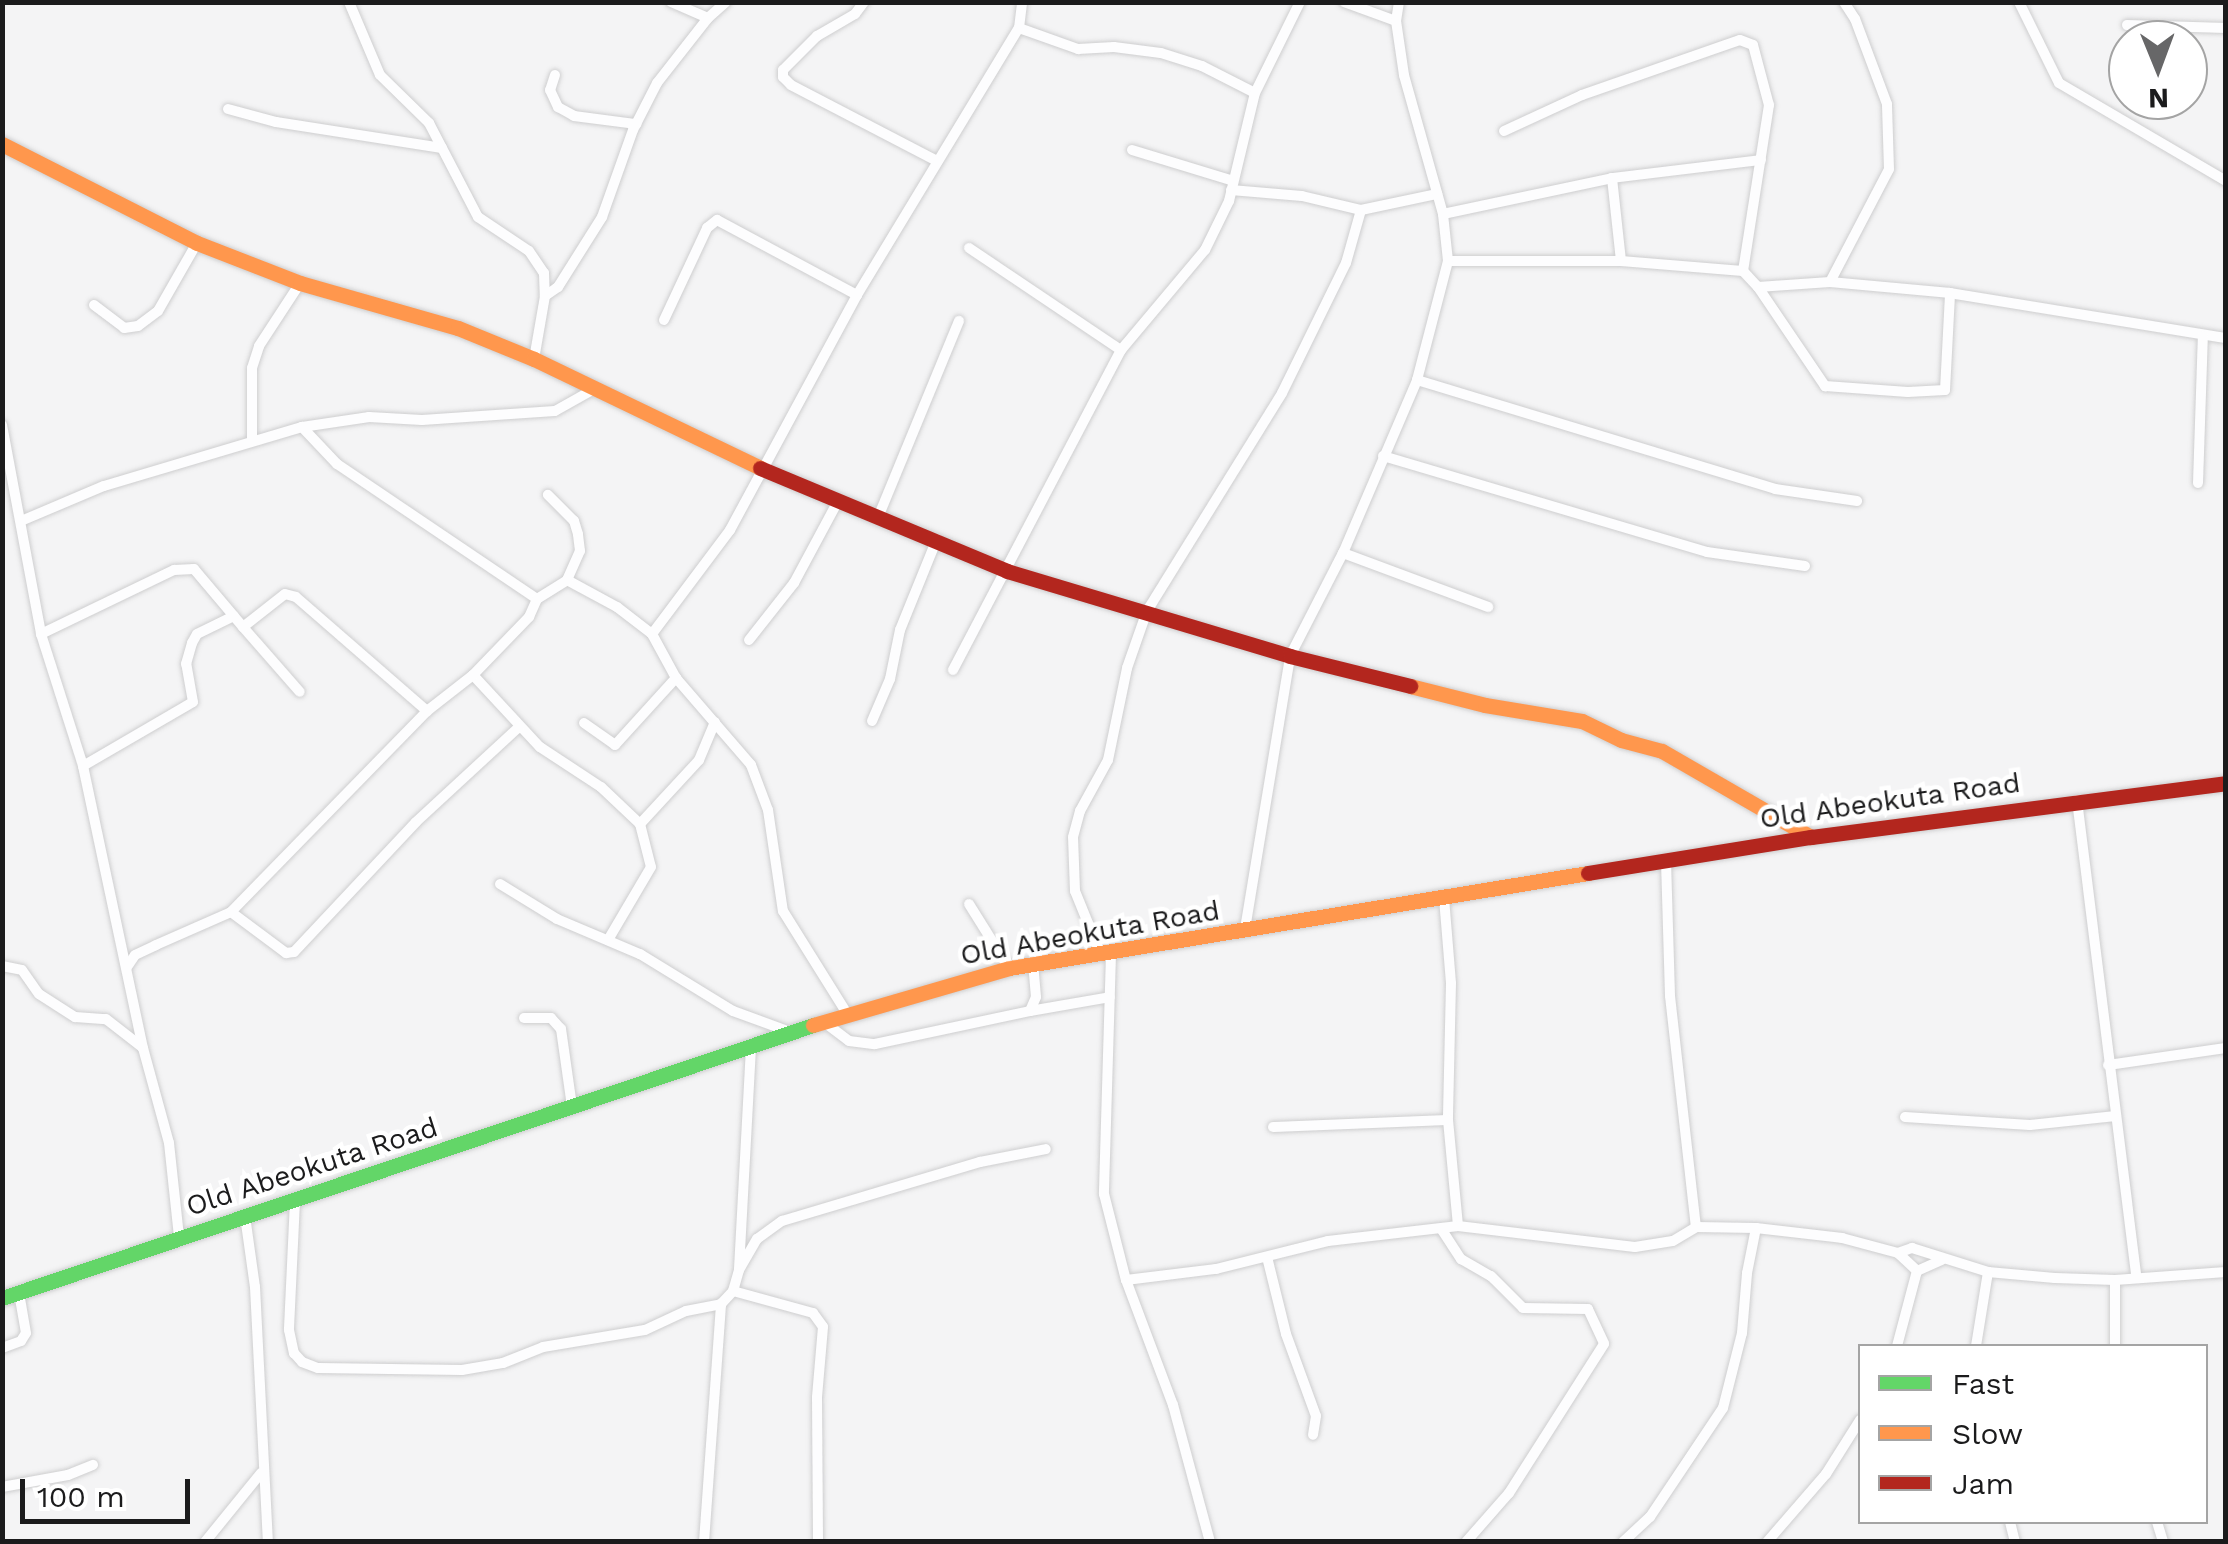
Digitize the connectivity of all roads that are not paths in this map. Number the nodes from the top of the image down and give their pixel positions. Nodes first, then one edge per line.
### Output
1 (358, 2) edge
2 (671, 2) edge
3 (726, 2) edge
4 (864, 2) edge
5 (1022, 2) edge
6 (1300, 2) edge
7 (1344, 2) edge
8 (1398, 2) edge
9 (1844, 2) edge
10 (2019, 2) edge
11 (349, 3) edge
12 (708, 18) junction
13 (1396, 21) junction
14 (1019, 28) junction
15 (555, 75) dead end
16 (1255, 93) junction
17 (228, 109) dead end
18 (636, 124) junction
19 (1504, 131) dead end
20 (2, 144) edge
21 (442, 148) junction
22 (1132, 150) dead end
23 (937, 160) junction
24 (1761, 160) junction
25 (1612, 178) junction
26 (2224, 179) edge
27 (1231, 185) junction
28 (1437, 194) junction
29 (1360, 210) junction
30 (1443, 214) junction
31 (197, 243) junction
32 (968, 248) dead end
33 (1448, 261) junction
34 (1621, 261) junction
35 (1743, 272) junction
36 (1830, 282) junction
37 (300, 283) junction
38 (1758, 286) junction
39 (1950, 293) junction
40 (856, 294) junction
41 (545, 296) junction
42 (94, 305) dead end
43 (664, 320) dead end
44 (958, 321) dead end
45 (2203, 336) junction
46 (2226, 338) edge
47 (1121, 350) junction
48 (534, 359) junction
49 (1417, 380) junction
50 (596, 388) junction
51 (2, 425) edge
52 (302, 428) junction
53 (252, 439) junction
54 (1382, 456) junction
55 (764, 470) junction
56 (2198, 483) dead end
57 (548, 495) dead end
58 (839, 498) junction
59 (1857, 501) dead end
60 (879, 515) junction
61 (21, 521) junction
62 (936, 539) junction
63 (1343, 553) junction
64 (1805, 566) dead end
65 (1008, 571) junction
66 (566, 580) junction
67 (536, 599) junction
68 (1488, 607) dead end
69 (1147, 611) junction
70 (234, 616) junction
71 (243, 627) junction
72 (41, 634) junction
73 (652, 634) junction
74 (749, 640) dead end
75 (1290, 656) junction
76 (953, 670) dead end
77 (473, 675) junction
78 (676, 678) junction
79 (300, 692) dead end
80 (426, 711) junction
81 (872, 721) dead end
82 (715, 722) junction
83 (584, 723) dead end
84 (519, 727) junction
85 (83, 766) junction
86 (2226, 783) edge
87 (2076, 799) junction
88 (640, 824) junction
89 (1811, 837) junction
90 (1666, 861) junction
91 (500, 884) dead end
92 (1444, 898) junction
93 (969, 904) dead end
94 (231, 912) junction
95 (1245, 930) junction
96 (608, 940) junction
97 (1106, 955) junction
98 (1034, 964) junction
99 (2, 966) edge
100 (127, 967) junction
101 (1009, 968) junction
102 (1110, 997) junction
103 (1030, 1011) junction
104 (848, 1015) junction
105 (524, 1018) dead end
106 (824, 1022) junction
107 (791, 1032) junction
108 (751, 1046) junction
109 (143, 1048) junction
110 (2226, 1048) edge
111 (2108, 1065) junction
112 (572, 1107) junction
113 (2116, 1116) junction
114 (1905, 1117) dead end
115 (1448, 1120) junction
116 (1273, 1127) dead end
117 (1046, 1149) dead end
118 (296, 1201) junction
119 (245, 1215) junction
120 (1458, 1226) junction
121 (1696, 1227) junction
122 (1756, 1228) junction
123 (1442, 1230) junction
124 (179, 1236) junction
125 (1898, 1253) junction
126 (1267, 1257) junction
127 (1942, 1260) junction
128 (738, 1270) junction
129 (1916, 1272) junction
130 (1988, 1272) junction
131 (2226, 1272) edge
132 (2136, 1276) junction
133 (1126, 1280) junction
134 (2115, 1280) junction
135 (733, 1291) junction
136 (19, 1292) junction
137 (2, 1298) edge
138 (721, 1304) junction
139 (1898, 1344) edge
140 (1976, 1344) edge
141 (2115, 1344) edge
142 (2, 1348) edge
143 (1858, 1423) edge
144 (1313, 1435) dead end
145 (93, 1465) dead end
146 (262, 1473) junction
147 (2, 1486) edge
148 (1472, 1540) edge
149 (205, 1542) edge
150 (268, 1542) edge
151 (704, 1542) edge
152 (818, 1542) edge
153 (1210, 1542) edge
154 (1623, 1542) edge
155 (1767, 1542) edge

1 - 11 street
2 - 12 street
3 - 12 street
4 - 23 street
5 - 14 street
6 - 16 street
7 - 13 street
8 - 13 street
9 - 36 street
10 - 26 street
11 - 21 street
12 - 18 street
13 - 28 street
14 - 16 street
14 - 23 street
15 - 18 street
16 - 27 street
17 - 21 street
18 - 41 street
19 - 24 street
20 - 31 main road
21 - 41 street
22 - 27 street
23 - 40 street
24 - 25 street
24 - 35 street
25 - 30 street
25 - 34 street
27 - 29 street
27 - 47 street
28 - 29 street
28 - 30 street
29 - 69 street
30 - 33 street
31 - 37 main road
31 - 42 street
32 - 47 street
33 - 34 street
33 - 49 street
34 - 35 street
35 - 38 street
36 - 38 street
36 - 39 street
37 - 48 main road
37 - 53 street
38 - 39 street
39 - 45 street
40 - 43 street
40 - 55 street
41 - 48 street
44 - 60 street
45 - 46 street
45 - 56 street
47 - 65 street
48 - 50 main road
49 - 54 street
49 - 59 street
50 - 52 street
50 - 55 main road
51 - 61 street
52 - 53 street
52 - 67 street
53 - 61 street
54 - 63 street
54 - 64 street
55 - 58 main road
55 - 73 street
57 - 66 street
58 - 60 main road
58 - 74 street
60 - 62 main road
61 - 72 street
62 - 65 main road
62 - 81 street
63 - 68 street
63 - 75 street
65 - 69 main road
65 - 76 street
66 - 67 street
66 - 73 street
67 - 77 street
69 - 75 main road
69 - 97 street
70 - 71 street
70 - 72 street
70 - 85 street
71 - 79 street
71 - 80 street
72 - 85 street
73 - 78 street
75 - 89 main road
75 - 95 street
77 - 80 street
77 - 84 street
78 - 82 street
78 - 83 street
80 - 94 street
82 - 88 street
82 - 104 street
84 - 88 street
84 - 94 street
85 - 100 street
86 - 87 main road, Old Abeokuta Road
87 - 89 main road, Old Abeokuta Road
87 - 111 street
88 - 96 street
89 - 90 main road, Old Abeokuta Road
90 - 92 main road, Old Abeokuta Road
90 - 121 street
91 - 96 street
92 - 95 main road, Old Abeokuta Road
92 - 115 street
93 - 101 street
94 - 100 street
95 - 97 main road, Old Abeokuta Road
96 - 107 street
97 - 98 main road, Old Abeokuta Road
97 - 102 street
98 - 101 main road, Old Abeokuta Road
98 - 103 street
99 - 109 street
100 - 109 street
101 - 104 main road, Old Abeokuta Road
102 - 103 street
102 - 133 street
103 - 106 street
104 - 106 main road, Old Abeokuta Road
105 - 112 street
106 - 107 main road, Old Abeokuta Road
107 - 108 main road, Old Abeokuta Road
108 - 112 main road, Old Abeokuta Road
108 - 128 street
109 - 124 street
110 - 111 street
111 - 113 street
112 - 118 main road, Old Abeokuta Road
113 - 114 street
113 - 132 street
115 - 116 street
115 - 120 street
117 - 128 street
118 - 119 main road, Old Abeokuta Road
118 - 138 street
119 - 124 main road, Old Abeokuta Road
119 - 146 street
120 - 121 street
120 - 123 street
121 - 122 street
122 - 125 street
122 - 154 street
123 - 126 street
123 - 148 street
124 - 136 main road, Old Abeokuta Road
125 - 127 street
125 - 129 street
126 - 133 street
126 - 144 street
127 - 129 street
127 - 130 street
128 - 135 street
129 - 139 street
130 - 134 street
130 - 140 street
131 - 132 street
132 - 134 street
133 - 153 street
134 - 141 street
135 - 138 street
135 - 152 street
136 - 137 main road, Old Abeokuta Road
136 - 142 street
138 - 151 street
143 - 155 street
145 - 147 street
146 - 149 street
146 - 150 street

